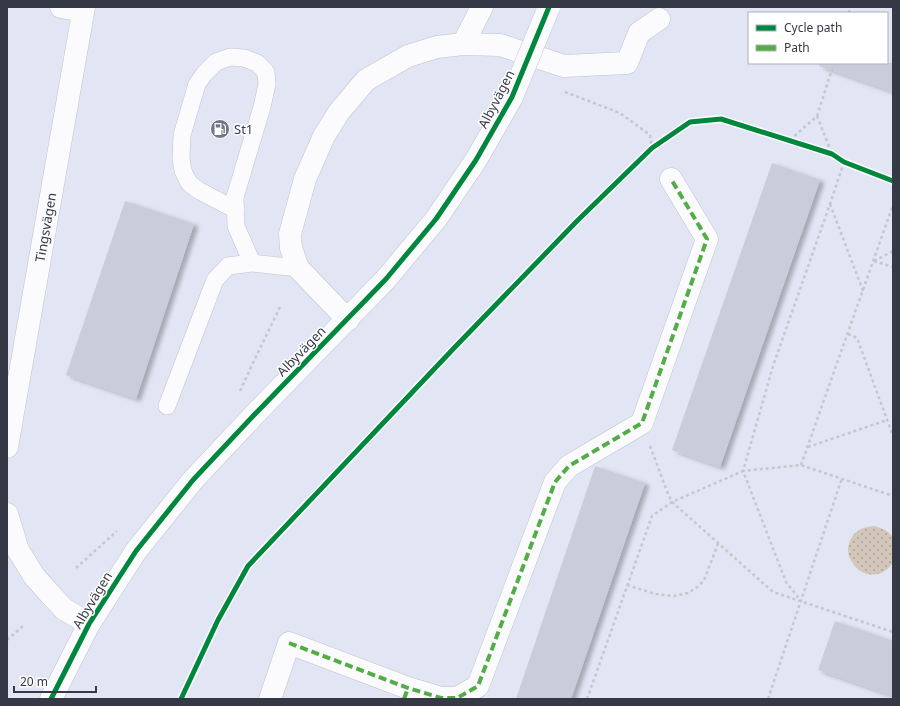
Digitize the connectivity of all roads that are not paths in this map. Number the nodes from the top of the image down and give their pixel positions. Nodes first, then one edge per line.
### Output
1 (61, 7) edge
2 (482, 7) edge
3 (549, 7) edge
4 (84, 9) edge
5 (659, 19) dead end
6 (463, 44) junction
7 (671, 179) dead end
8 (236, 210) junction
9 (252, 263) junction
10 (298, 268) junction
11 (348, 320) junction
12 (167, 406) dead end
13 (7, 447) edge
14 (7, 514) edge
15 (89, 624) junction
16 (406, 694) edge
17 (51, 699) edge
18 (270, 699) edge

1 - 4 street
2 - 6 street
3 - 11 street, Albyvägen, bridge
4 - 13 street, Tingsvägen
5 - 6 street
6 - 10 street
7 - 16 street
8 - 8 lane
8 - 9 lane
9 - 10 lane
9 - 12 lane
10 - 11 street
11 - 15 street, Albyvägen
14 - 15 street
15 - 17 street, Albyvägen
16 - 18 street

